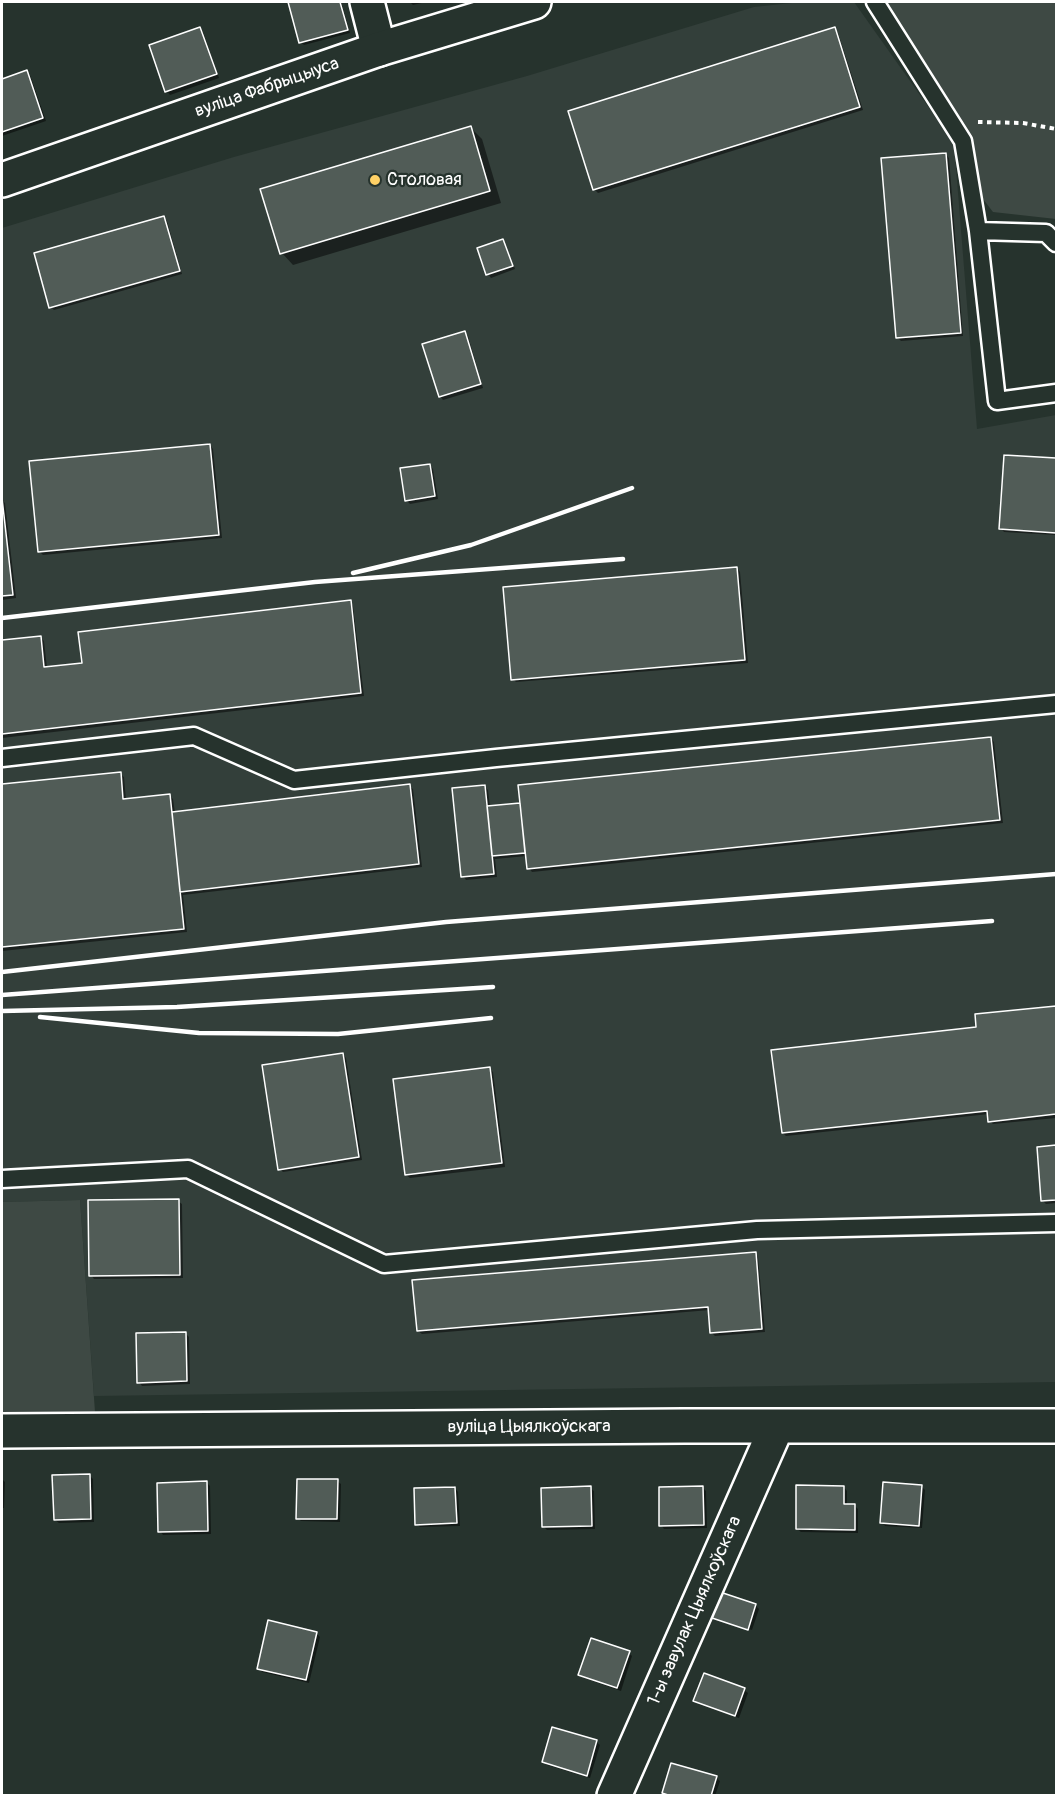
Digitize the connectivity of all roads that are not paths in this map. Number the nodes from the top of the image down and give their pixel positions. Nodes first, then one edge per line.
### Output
1 (367, 2) edge
2 (534, 2) edge
3 (875, 2) edge
4 (379, 49) junction
5 (2, 180) edge
6 (978, 231) junction
7 (1056, 243) edge
8 (1056, 393) edge
9 (1056, 704) edge
10 (2, 758) edge
11 (2, 1179) edge
12 (1056, 1223) edge
13 (777, 1426) junction
14 (1056, 1426) edge
15 (2, 1431) edge
16 (614, 1796) edge

1 - 4 street
2 - 4 street, вуліца Фабрыцыуса
3 - 6 lane
4 - 5 street, вуліца Фабрыцыуса
6 - 7 lane
6 - 8 lane
9 - 10 lane
11 - 12 lane
13 - 14 street, вуліца Цыялкоўскага
13 - 15 street, вуліца Цыялкоўскага
13 - 16 street, 1-ы завулак Цыялкоўскага

